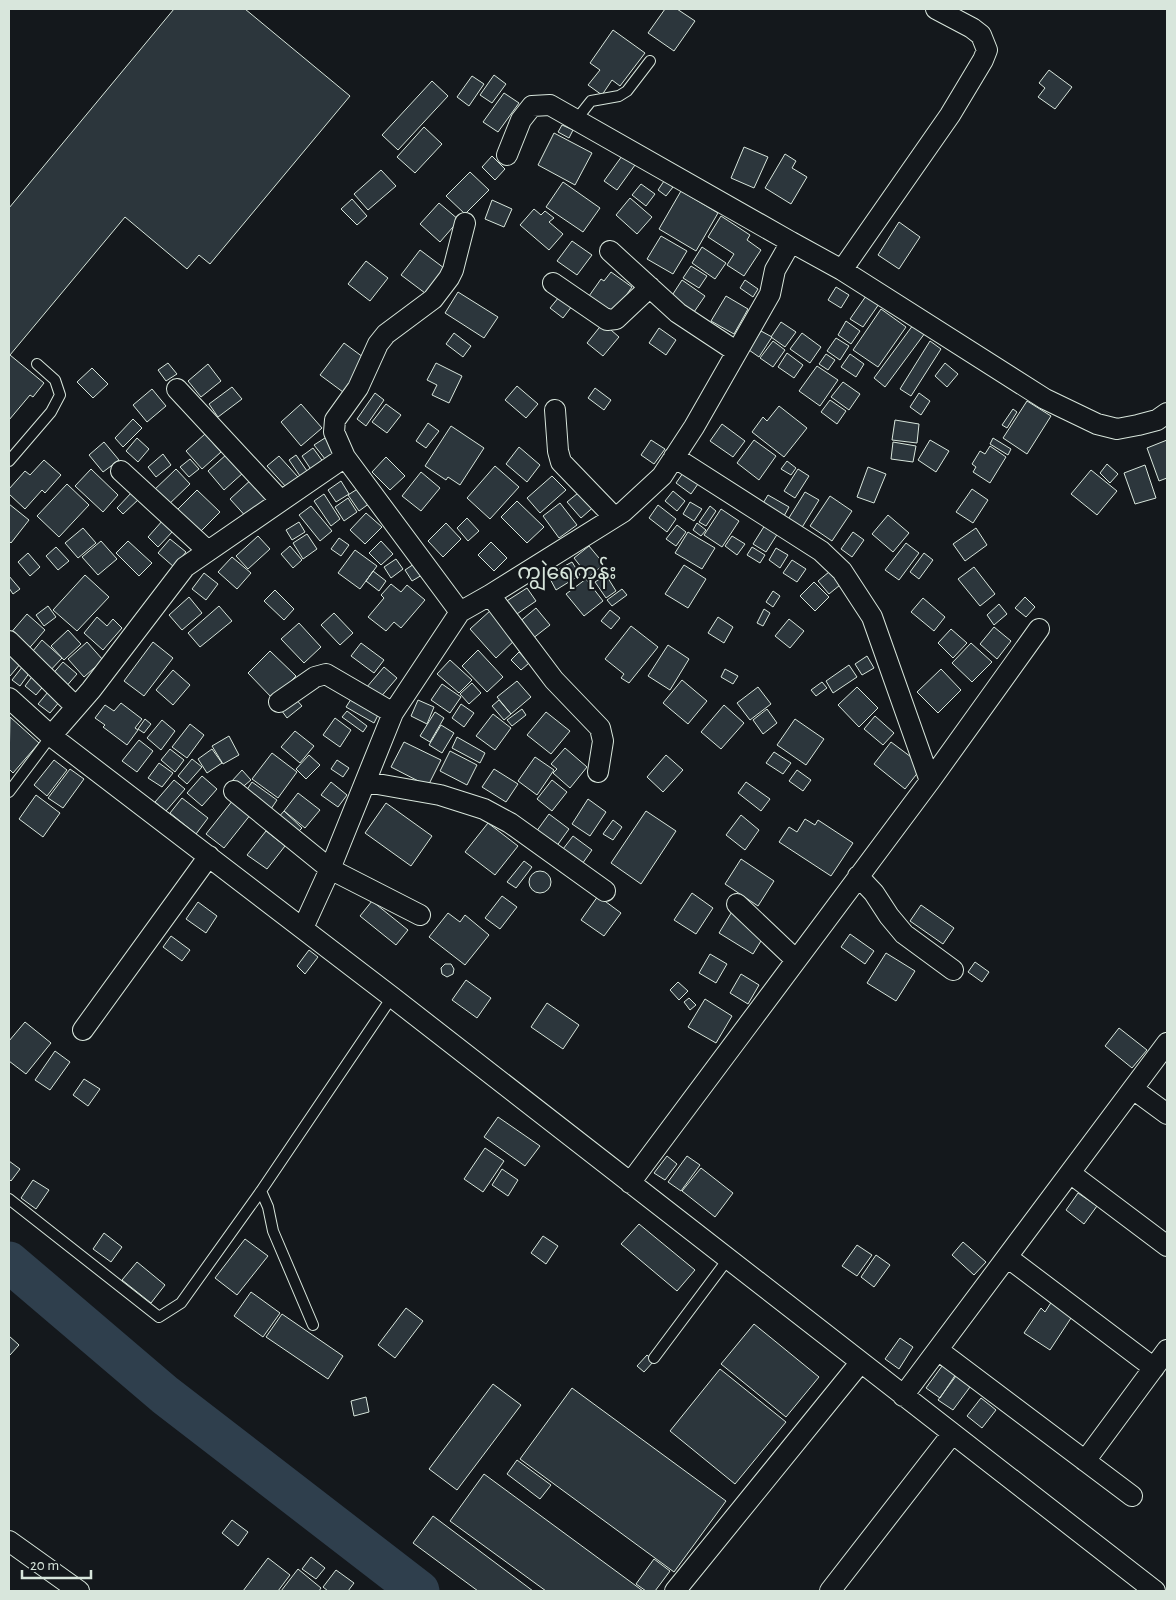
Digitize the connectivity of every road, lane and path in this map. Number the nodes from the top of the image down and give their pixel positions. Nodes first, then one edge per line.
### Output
1 (936, 9) edge
2 (650, 61) dead end
3 (576, 120) junction
4 (507, 155) dead end
5 (465, 223) dead end
6 (791, 242) junction
7 (610, 251) dead end
8 (842, 270) junction
9 (553, 283) dead end
10 (650, 286) junction
11 (737, 352) junction
12 (37, 364) dead end
13 (177, 389) dead end
14 (555, 410) dead end
15 (1167, 413) edge
16 (345, 457) junction
17 (674, 457) junction
18 (9, 461) edge
19 (121, 471) dead end
20 (281, 501) junction
21 (614, 517) junction
22 (208, 551) junction
23 (490, 595) junction
24 (460, 612) junction
25 (1039, 629) dead end
26 (9, 641) edge
27 (9, 698) edge
28 (280, 702) dead end
29 (76, 707) junction
30 (393, 713) junction
31 (51, 736) junction
32 (598, 772) dead end
33 (930, 781) junction
34 (366, 782) junction
35 (234, 791) dead end
36 (9, 792) edge
37 (209, 856) junction
38 (330, 869) junction
39 (858, 876) junction
40 (604, 891) dead end
41 (737, 904) dead end
42 (420, 915) dead end
43 (303, 928) junction
44 (796, 960) junction
45 (953, 970) dead end
46 (392, 997) junction
47 (83, 1030) dead end
48 (1167, 1043) edge
49 (1133, 1089) junction
50 (1167, 1114) edge
51 (1070, 1173) junction
52 (630, 1183) junction
53 (261, 1190) junction
54 (9, 1199) edge
55 (1167, 1246) edge
56 (1007, 1257) junction
57 (728, 1260) junction
58 (312, 1325) dead end
59 (938, 1350) junction
60 (1167, 1350) edge
61 (654, 1358) dead end
62 (860, 1363) junction
63 (1154, 1368) junction
64 (903, 1396) junction
65 (952, 1434) junction
66 (1085, 1461) junction
67 (1132, 1496) dead end
68 (9, 1541) edge
69 (79, 1591) edge
70 (675, 1591) edge
71 (830, 1591) edge
72 (1155, 1591) edge

1 - 8 street
2 - 3 lane
3 - 4 street
3 - 6 street
5 - 16 street
6 - 8 street
6 - 11 street
7 - 10 street
8 - 15 street
9 - 10 street
10 - 11 street
11 - 17 street
12 - 18 lane
13 - 20 street
14 - 21 street
16 - 20 street
16 - 24 street
17 - 21 street
17 - 33 street
19 - 22 street
20 - 22 street
21 - 23 street
22 - 29 street
23 - 24 street
23 - 32 street
24 - 30 street
25 - 33 street
26 - 29 street
27 - 31 street
28 - 30 street
29 - 31 street
30 - 34 street
31 - 36 lane
31 - 37 street
33 - 39 street
34 - 38 street
34 - 40 street
35 - 38 street
37 - 43 street
37 - 47 street
38 - 42 street
38 - 43 street
39 - 44 street
39 - 45 street
41 - 44 street
43 - 46 street
44 - 52 street
46 - 52 street
46 - 53 lane
48 - 49 street
49 - 50 street
49 - 51 street
51 - 55 street
51 - 56 street
52 - 57 street
53 - 54 lane
53 - 58 lane
56 - 59 street
56 - 63 street
57 - 61 lane
57 - 62 street
59 - 64 street
59 - 66 street
60 - 63 street
62 - 64 street
62 - 70 street
63 - 66 street
64 - 65 street
65 - 71 street
65 - 72 street
66 - 67 street
68 - 69 street

